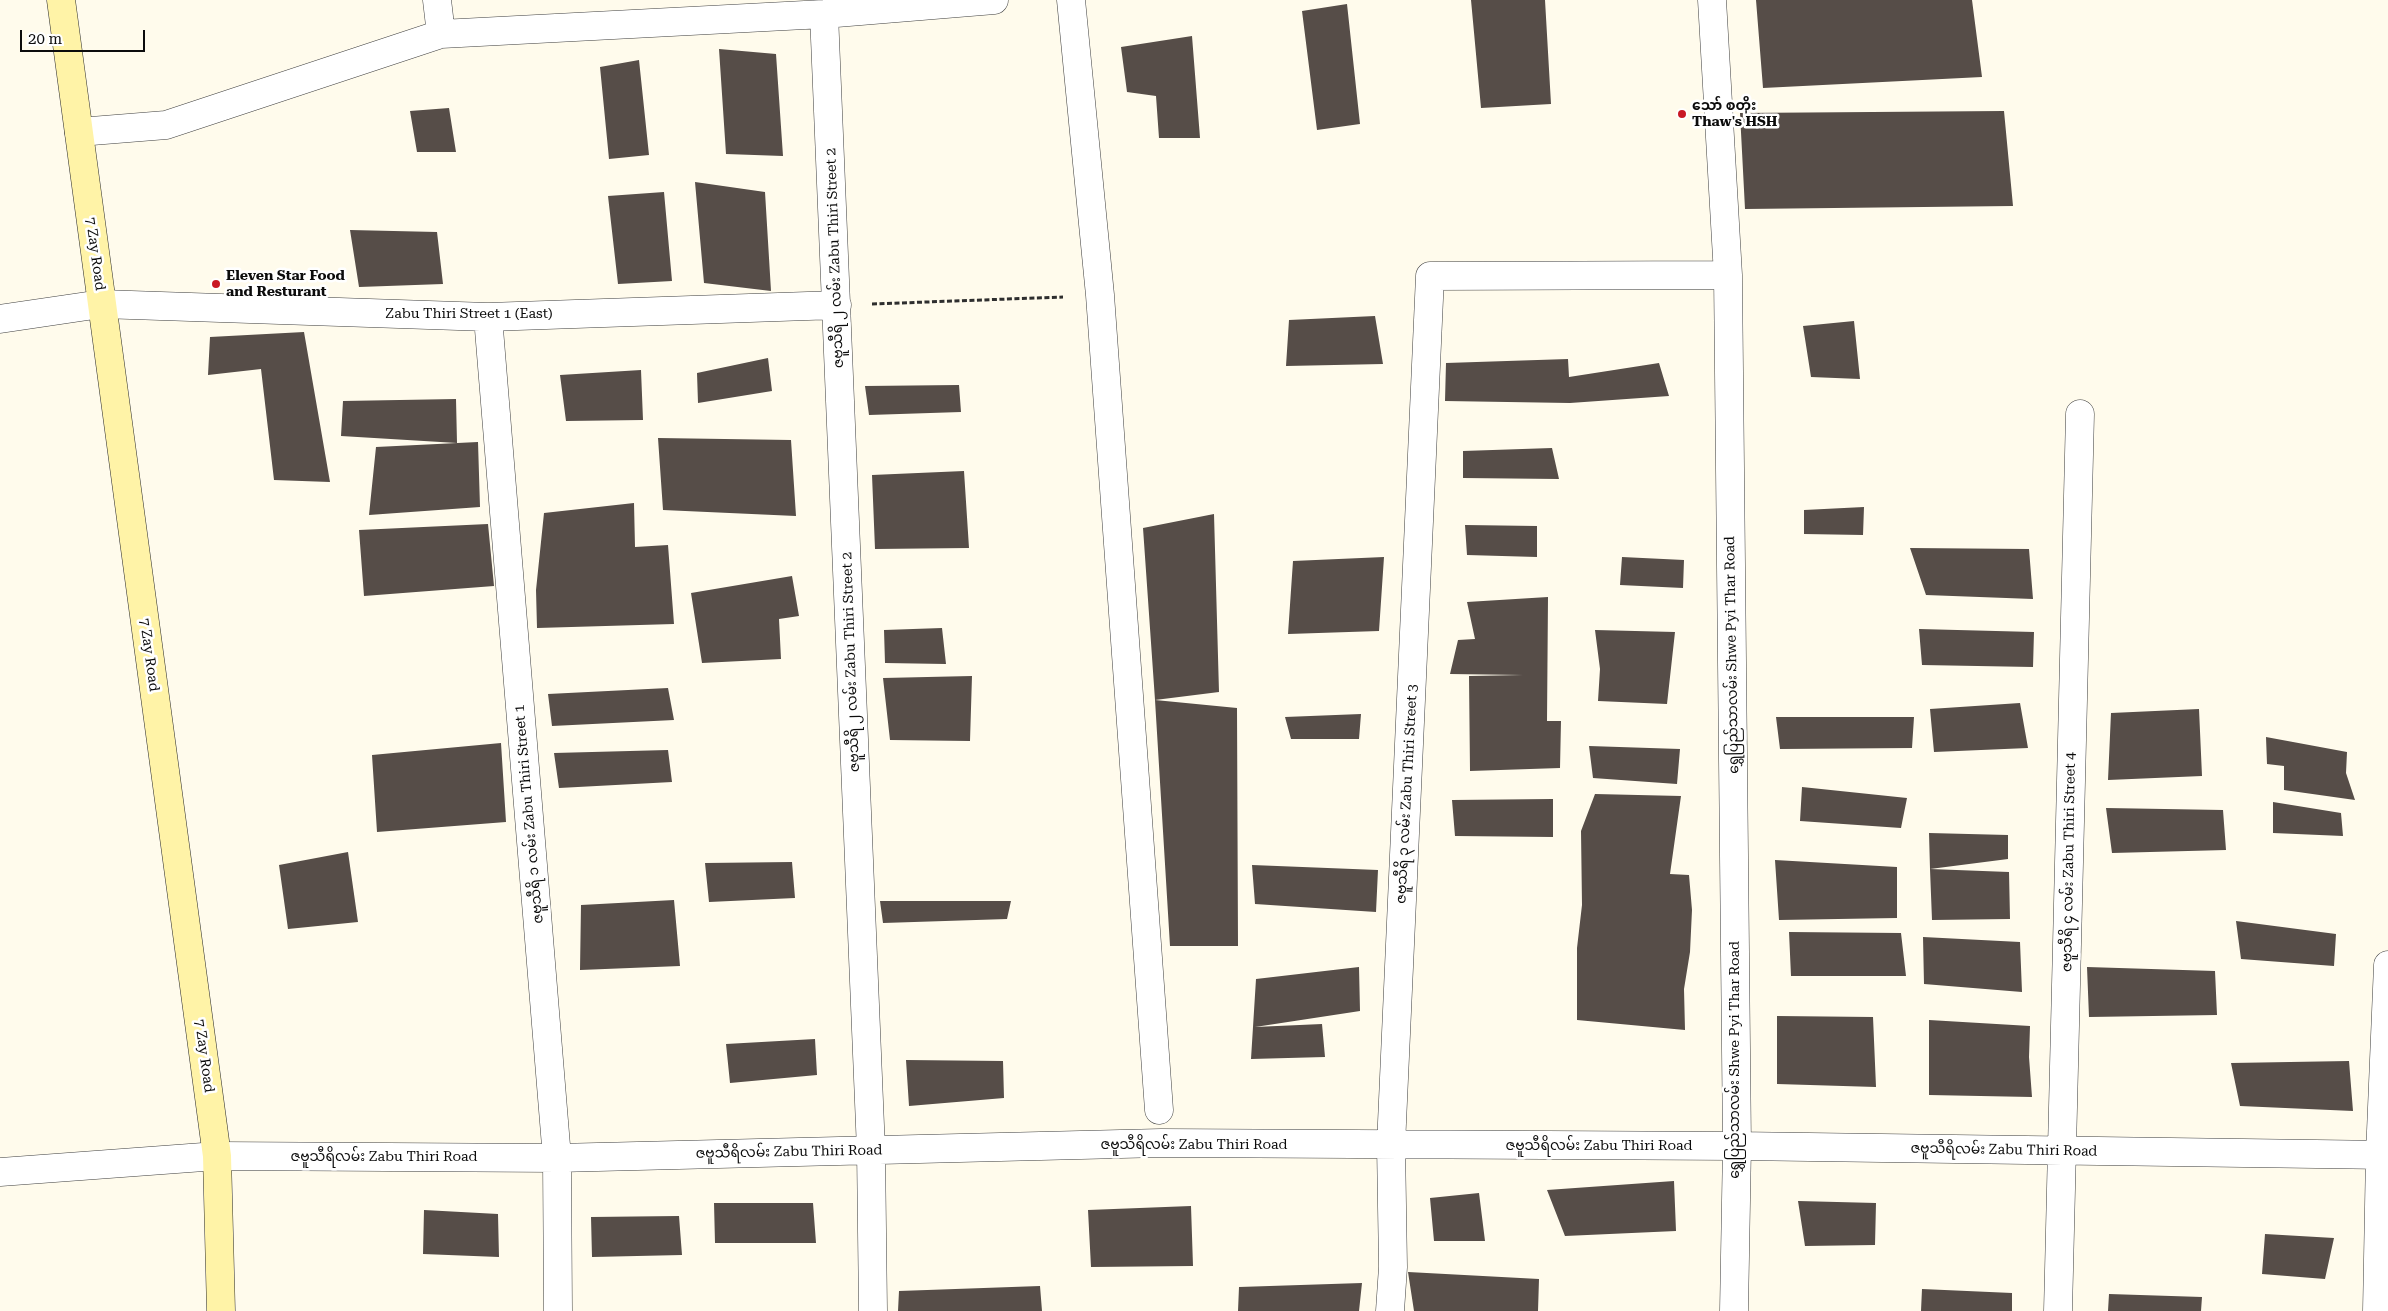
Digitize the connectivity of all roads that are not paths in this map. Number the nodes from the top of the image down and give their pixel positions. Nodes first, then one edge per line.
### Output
1 (61, 0) edge
2 (437, 0) edge
3 (994, 0) edge
4 (1071, 0) edge
5 (1712, 0) edge
6 (744, 9) edge
7 (824, 14) junction
8 (441, 34) junction
9 (79, 132) junction
10 (1728, 275) junction
11 (101, 304) junction
12 (837, 305) junction
13 (488, 317) junction
14 (0, 319) edge
15 (2080, 414) dead end
16 (2388, 965) edge
17 (1159, 1110) dead end
18 (1391, 1145) junction
19 (1737, 1146) junction
20 (871, 1150) junction
21 (2062, 1151) junction
22 (2384, 1155) edge
23 (217, 1156) junction
24 (557, 1158) junction
25 (0, 1172) edge
26 (221, 1311) edge
27 (558, 1311) edge
28 (873, 1311) edge
29 (1390, 1311) edge
30 (1734, 1311) edge
31 (2058, 1311) edge
32 (2377, 1311) edge

1 - 9 street, 7 Zay Road
2 - 8 street
3 - 7 street
4 - 17 street
5 - 10 street, ရွှေပြည်သာလမ်း Shwe Pyi Thar Road
6 - 7 street
6 - 8 street
7 - 12 street, ဇဗူသီရိ ၂ လမ်း Zabu Thiri Street 2
8 - 9 street
9 - 11 street, 7 Zay Road
10 - 18 street, ဇဗူသီရိ ၃ လမ်း Zabu Thiri Street 3
10 - 19 street, ရွှေပြည်သာလမ်း Shwe Pyi Thar Road
11 - 13 street, Zabu Thiri Street 1 (East)
11 - 14 street, Zabu Thiri Street 1 (East)
11 - 23 street, 7 Zay Road
12 - 13 street, Zabu Thiri Street 1 (East)
12 - 20 street, ဇဗူသီရိ ၂ လမ်း Zabu Thiri Street 2
13 - 24 street, ဇဗူသီရိ ၁ လမ်း Zabu Thiri Street 1
15 - 21 street, ဇဗူသီရိ ၄ လမ်း Zabu Thiri Street 4
16 - 22 street
18 - 19 street, ဇဗူသီရိလမ်း Zabu Thiri Road
18 - 20 street, ဇဗူသီရိလမ်း Zabu Thiri Road
18 - 29 street, ဇဗူသီရိ ၃ လမ်း Zabu Thiri Street 3
19 - 21 street, ဇဗူသီရိလမ်း Zabu Thiri Road
19 - 30 street, ရွှေပြည်သာလမ်း Shwe Pyi Thar Road
20 - 24 street, ဇဗူသီရိလမ်း Zabu Thiri Road
20 - 28 street, ဇဗူသီရိ ၂ လမ်း Zabu Thiri Street 2
21 - 22 street, ဇဗူသီရိလမ်း Zabu Thiri Road
21 - 31 street, ဇဗူသီရိ ၄ လမ်း Zabu Thiri Street 4
22 - 32 street
23 - 24 street, ဇဗူသီရိလမ်း Zabu Thiri Road
23 - 25 street, ဇဗူသီရိလမ်း Zabu Thiri Road
23 - 26 street, 7 Zay Road
24 - 27 street, ဇဗူသီရိ ၁ လမ်း Zabu Thiri Street 1

